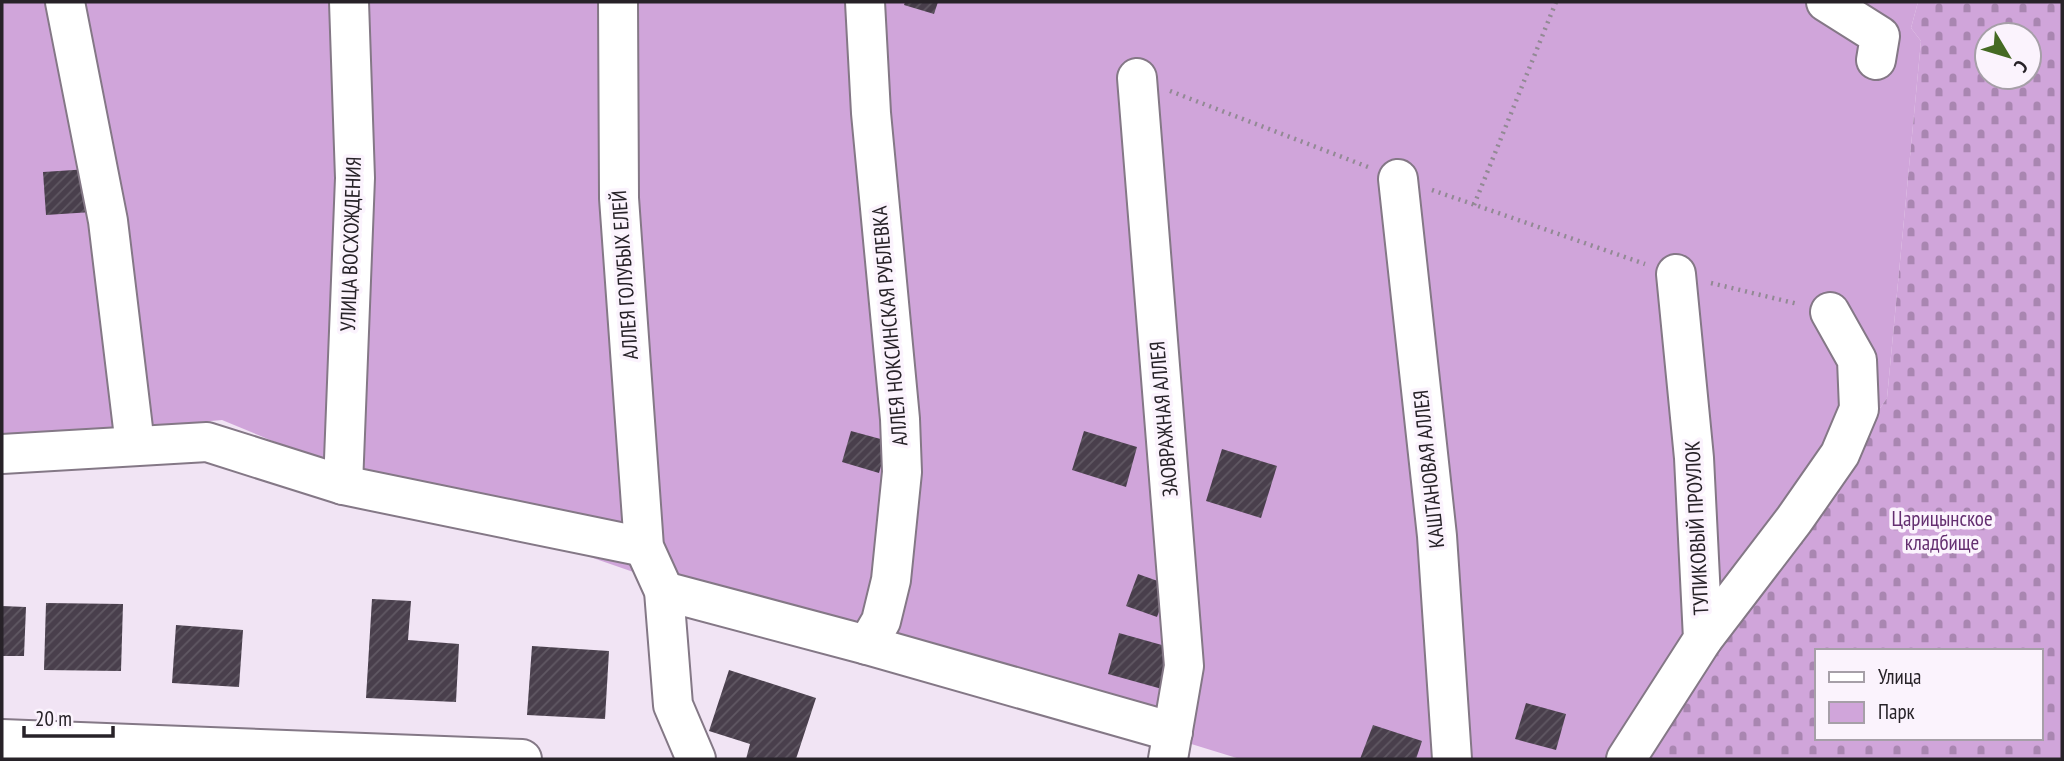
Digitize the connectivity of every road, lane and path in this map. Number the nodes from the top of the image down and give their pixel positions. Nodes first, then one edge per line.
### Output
1 (65, 2) edge
2 (349, 2) edge
3 (618, 2) edge
4 (865, 2) edge
5 (1556, 2) edge
6 (1826, 2) edge
7 (1876, 60) dead end
8 (1137, 78) dead end
9 (1398, 178) dead end
10 (1474, 205) dead end
11 (1676, 274) joint
12 (1830, 312) joint
13 (135, 445) junction
14 (2, 454) edge
15 (343, 485) junction
16 (644, 547) junction
17 (664, 591) junction
18 (1703, 639) junction
19 (867, 645) junction
20 (2, 739) edge
21 (1170, 746) edge
22 (522, 759) edge
23 (696, 759) edge
24 (1452, 759) edge
25 (1626, 759) edge

1 - 13 street
2 - 15 street, УЛИЦА ВОСХОЖДЕНИЯ
3 - 16 street, АЛЛЕЯ ГОЛУБЫХ ЕЛЕЙ
4 - 19 street, АЛЛЕЯ НОКСИНСКАЯ РУБЛЕВКА
5 - 10 path
6 - 7 street
8 - 21 street, ЗАОВРАЖНАЯ АЛЛЕЯ
9 - 24 street, КАШТАНОВАЯ АЛЛЕЯ
11 - 12 path
11 - 18 street, ТУПИКОВЫЙ ПРОУЛОК
12 - 18 street
13 - 14 street
13 - 15 street
15 - 16 street
16 - 17 street
17 - 19 street
17 - 23 street
18 - 25 street, ТУПИКОВЫЙ ПРОУЛОК
19 - 21 street
20 - 22 street

